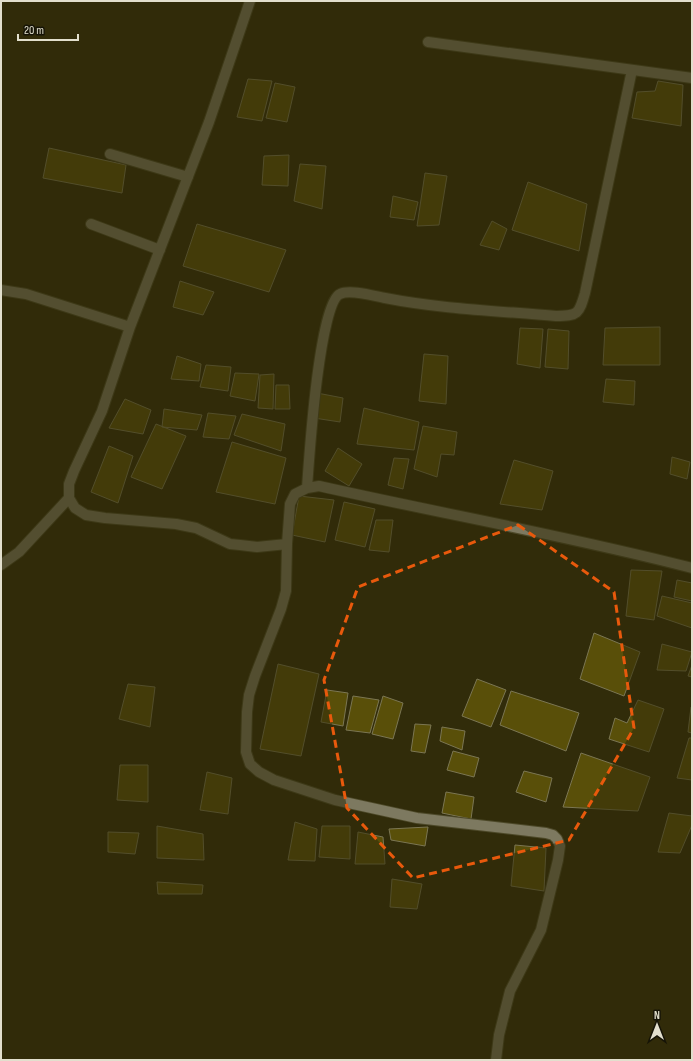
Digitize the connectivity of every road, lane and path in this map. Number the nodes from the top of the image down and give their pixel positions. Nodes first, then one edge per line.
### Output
1 (250, 1) edge
2 (428, 42) dead end
3 (632, 70) junction
4 (692, 78) edge
5 (110, 154) dead end
6 (188, 177) junction
7 (91, 224) dead end
8 (160, 250) junction
9 (1, 290) edge
10 (130, 327) junction
11 (307, 488) junction
12 (69, 498) junction
13 (286, 544) junction
14 (1, 565) edge
15 (692, 568) edge
16 (496, 1060) edge

1 - 6 street
2 - 3 street
3 - 4 street
3 - 11 street
5 - 6 street
6 - 8 street
7 - 8 street
8 - 10 street
9 - 10 street
10 - 12 street
11 - 13 street
11 - 15 street
12 - 13 street
12 - 14 street
13 - 16 street

